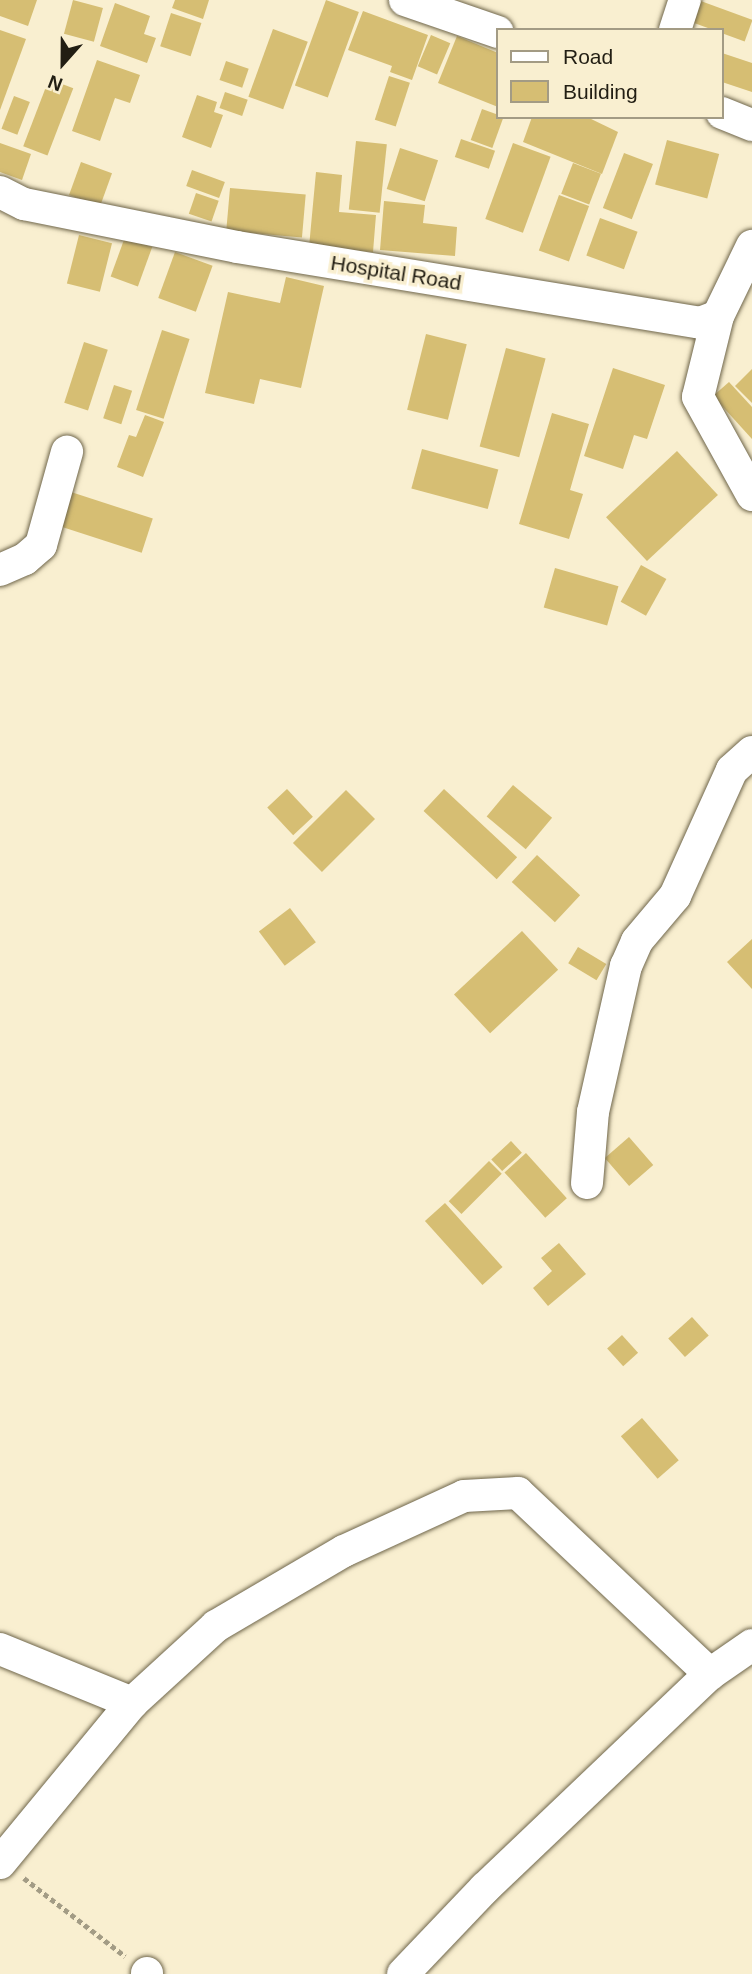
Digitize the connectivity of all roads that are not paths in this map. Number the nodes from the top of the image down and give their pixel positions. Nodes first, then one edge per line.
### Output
1 (405, 0) edge
2 (685, 0) edge
3 (676, 28) edge
4 (496, 31) edge
5 (724, 114) edge
6 (752, 125) edge
7 (0, 192) edge
8 (752, 246) edge
9 (718, 316) junction
10 (67, 452) dead end
11 (752, 495) edge
12 (0, 570) edge
13 (752, 752) edge
14 (587, 1183) dead end
15 (752, 1645) edge
16 (0, 1649) edge
17 (710, 1674) junction
18 (132, 1703) junction
19 (1, 1862) edge
20 (403, 1974) edge

1 - 4 street
2 - 3 street
5 - 6 street
7 - 9 street, Hospital Road
8 - 9 street
9 - 11 street
10 - 12 street
13 - 14 street
15 - 17 street
16 - 18 street
17 - 18 street
17 - 20 street
18 - 19 street

